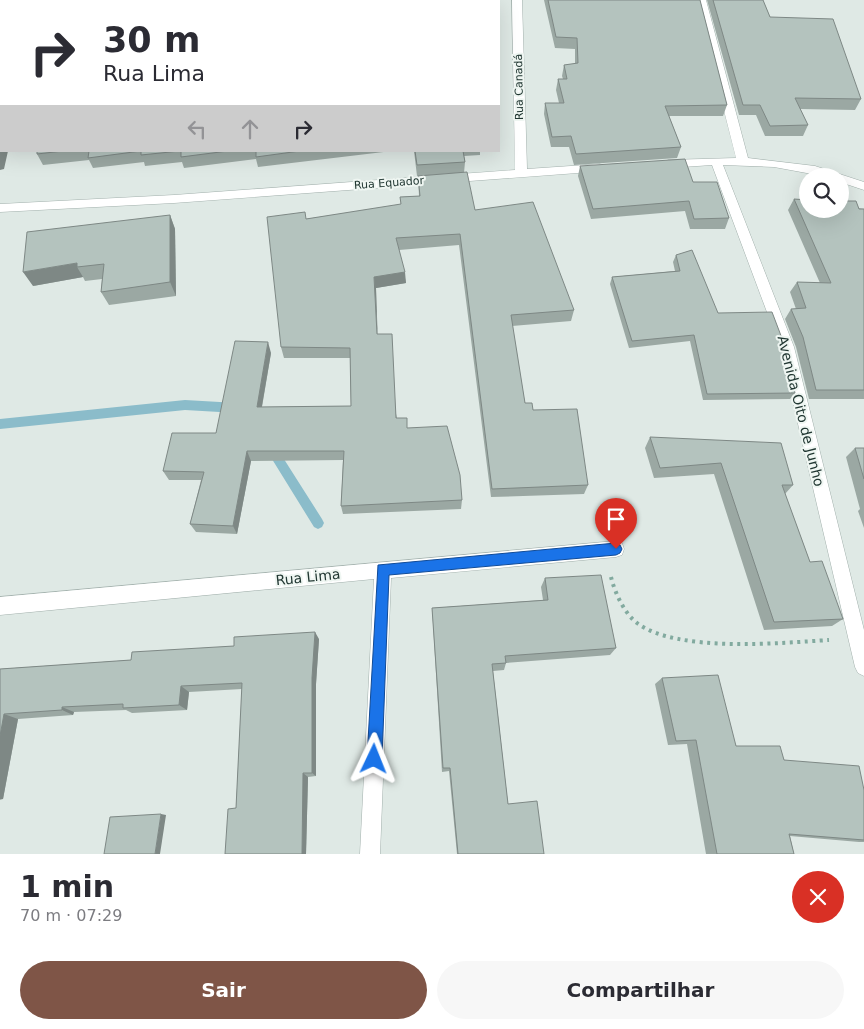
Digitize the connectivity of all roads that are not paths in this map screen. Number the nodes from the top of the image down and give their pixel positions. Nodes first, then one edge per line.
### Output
1 (517, 0) edge
2 (701, 0) edge
3 (716, 161) junction
4 (743, 162) junction
5 (657, 165) edge
6 (608, 168) edge
7 (813, 168) edge
8 (521, 173) junction
9 (849, 181) edge
10 (864, 186) edge
11 (0, 208) edge
12 (610, 550) road end
13 (382, 569) junction
14 (0, 606) edge
15 (864, 667) edge
16 (370, 854) edge

1 - 8 street, Rua Canadá
2 - 4 street
3 - 4 street
3 - 5 street
3 - 15 street, Avenida Oito de Junho
4 - 7 street
6 - 8 street, Rua Equador
8 - 11 street, Rua Equador
9 - 10 street
12 - 13 street, Rua Lima
13 - 14 street, Rua Lima
13 - 16 street

